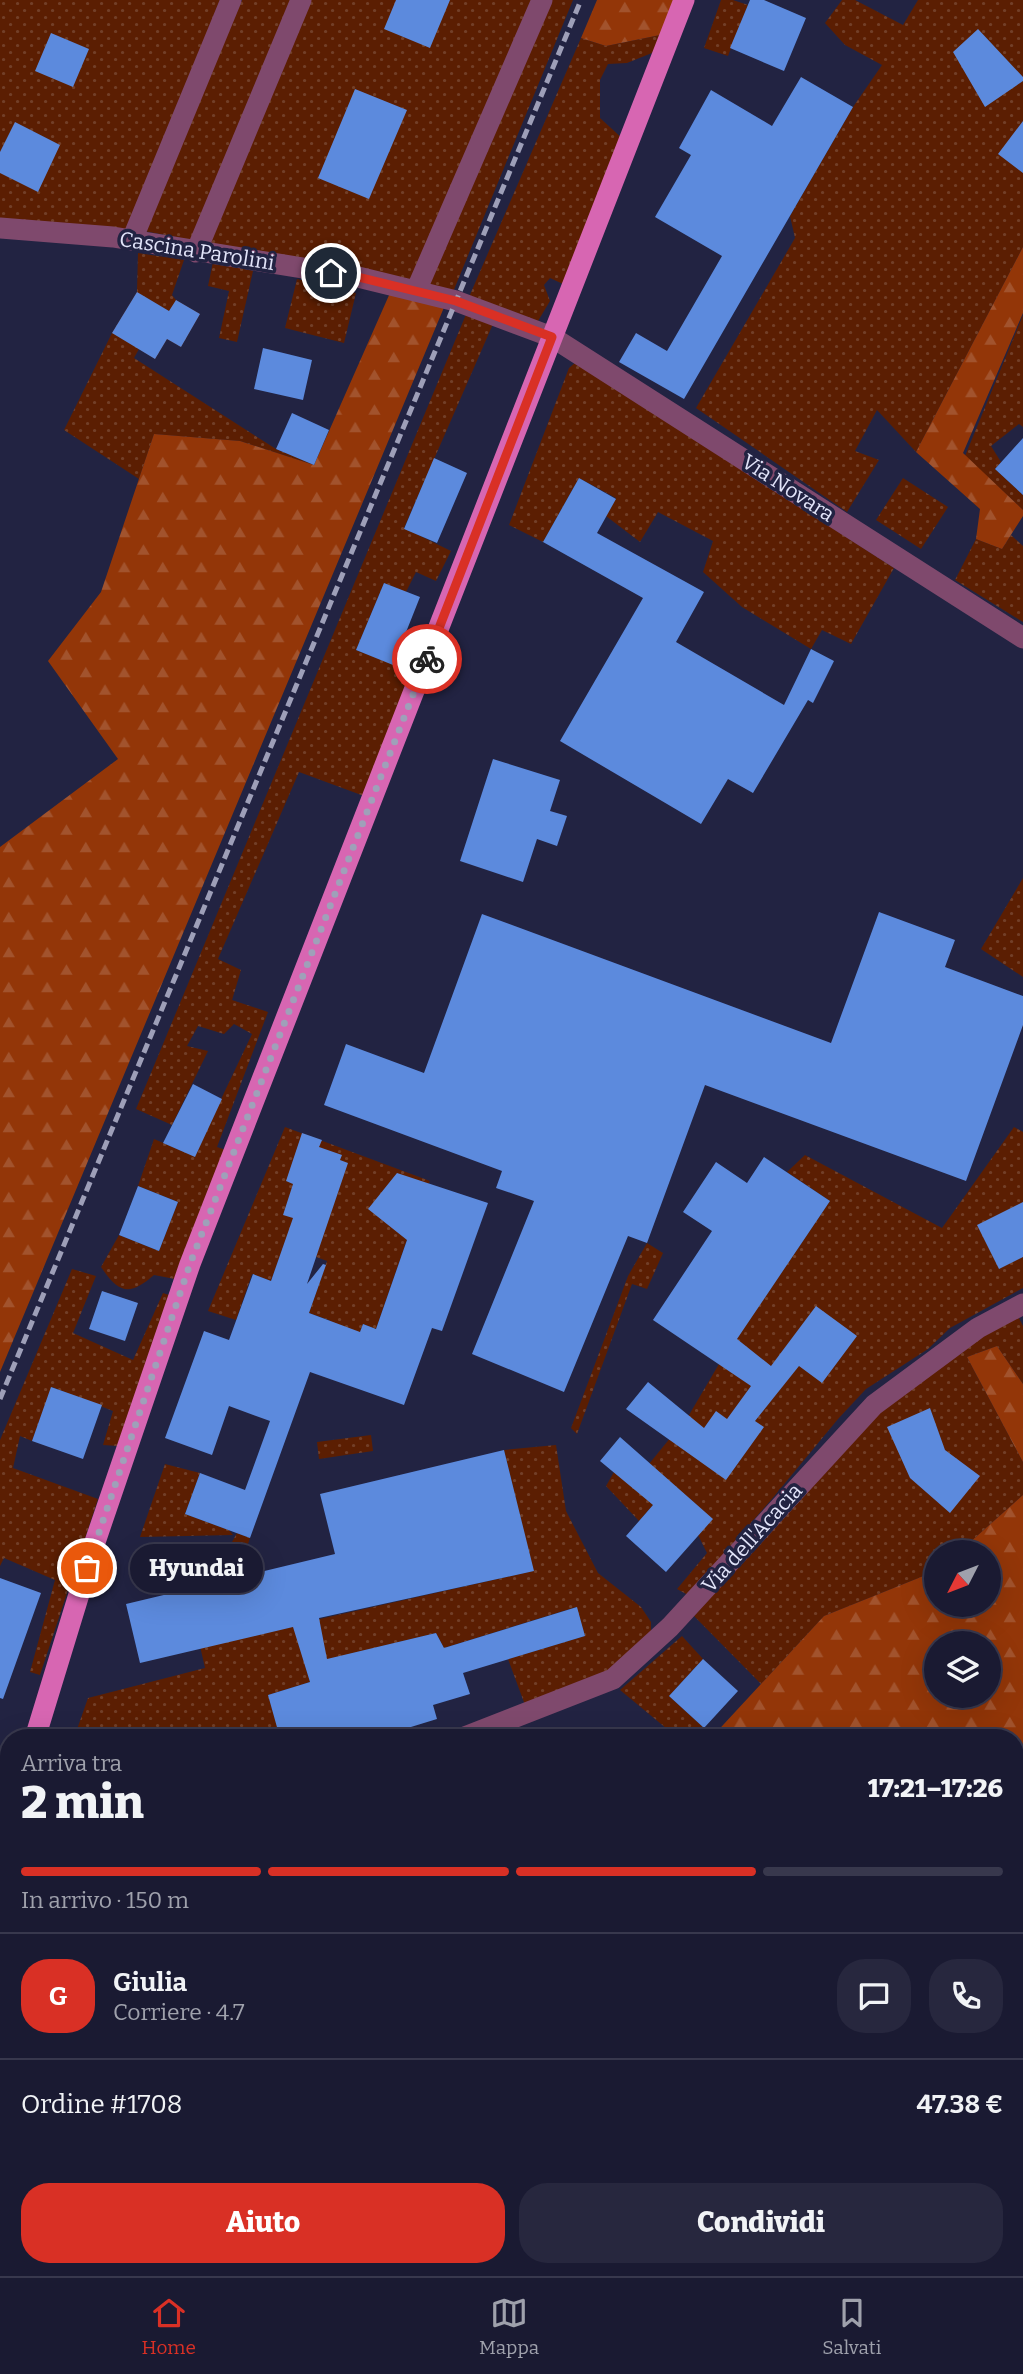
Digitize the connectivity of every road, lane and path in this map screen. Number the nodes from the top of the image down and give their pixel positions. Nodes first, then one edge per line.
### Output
1 (231, 0) edge
2 (301, 0) edge
3 (542, 0) edge
4 (684, 0) edge
5 (0, 228) edge
6 (132, 240) junction
7 (195, 252) junction
8 (416, 291) junction
9 (552, 337) junction
10 (1023, 638) edge
11 (1023, 1304) edge
12 (37, 1729) edge
13 (484, 1729) edge

1 - 6 street
2 - 7 street
3 - 8 street
4 - 9 main road
5 - 6 street, Cascina Parolini
6 - 7 street, Cascina Parolini
7 - 8 street, Cascina Parolini
8 - 9 street, Cascina Parolini
9 - 10 street, Via Novara
9 - 12 main road
11 - 13 street, Via dell'Acacia

